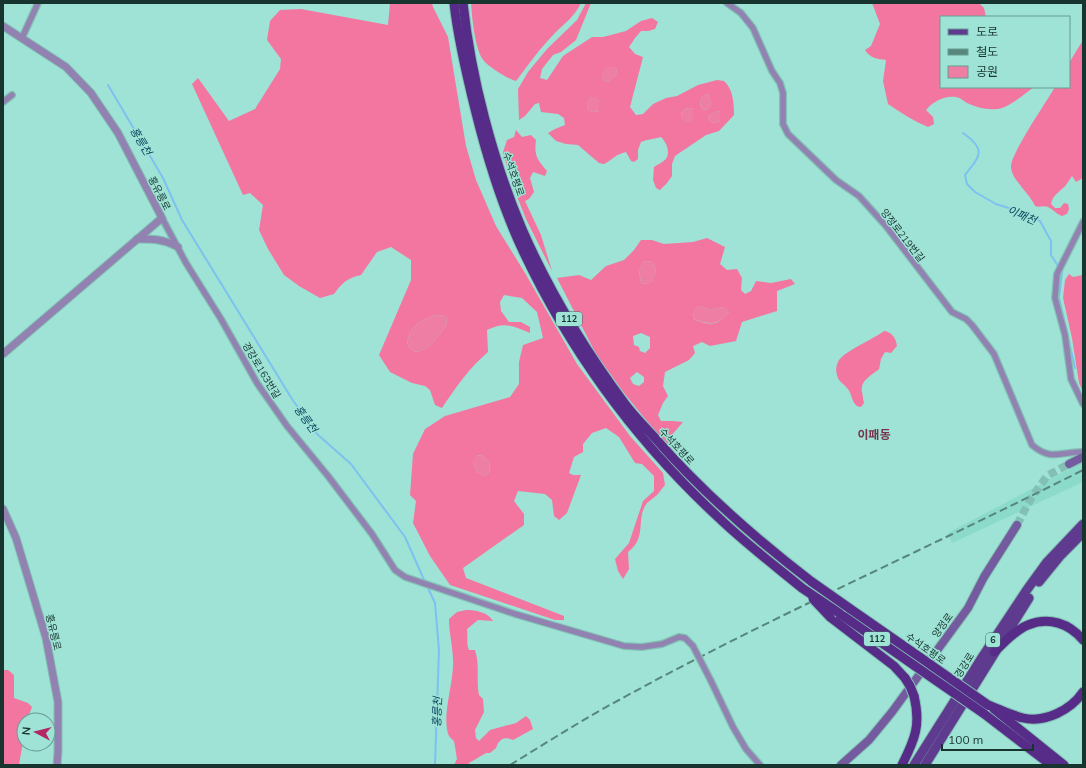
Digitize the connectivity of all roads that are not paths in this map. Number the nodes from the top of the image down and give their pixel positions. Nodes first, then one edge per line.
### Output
1 (38, 3) edge
2 (454, 3) edge
3 (463, 3) edge
4 (727, 3) edge
5 (3, 26) edge
6 (23, 35) junction
7 (12, 96) dead end
8 (3, 102) edge
9 (162, 218) junction
10 (1083, 222) edge
11 (137, 239) junction
12 (178, 247) junction
13 (3, 354) edge
14 (1083, 404) edge
15 (1083, 452) edge
16 (1083, 456) edge
17 (1069, 464) tunnel mouth
18 (3, 509) edge
19 (1017, 524) tunnel mouth
20 (1083, 524) edge
21 (1083, 533) edge
22 (802, 588) junction
23 (1083, 640) edge
24 (994, 652) junction
25 (1083, 692) edge
26 (985, 709) junction
27 (57, 765) edge
28 (760, 765) edge
29 (841, 765) edge
30 (902, 765) edge
31 (914, 765) edge
32 (925, 765) edge
33 (1051, 765) edge
34 (1064, 765) edge

1 - 6 street
2 - 22 highway, 수석호평로 / 112
3 - 26 highway, 수석호평로 / 112, bridge
4 - 15 street, 양정로219번길
5 - 6 street, 홍유릉로
6 - 9 street, 홍유릉로
7 - 8 street
9 - 11 street, 홍유릉로
9 - 12 street, 경강로163번길
10 - 14 street
11 - 12 street
11 - 13 street, 홍유릉로
12 - 28 street, 경강로163번길, bridge
16 - 17 main road
18 - 27 street, 홍유릉로
19 - 29 main road, 양정로
20 - 31 main road, 경강로 / 6
21 - 24 main road, 경강로 / 6
22 - 26 highway, 수석호평로 / 112, bridge
22 - 30 highway, bridge
23 - 24 highway
24 - 32 main road, 경강로 / 6
25 - 26 highway
26 - 33 highway, 수석호평로 / 112
26 - 34 highway, 수석호평로 / 112

